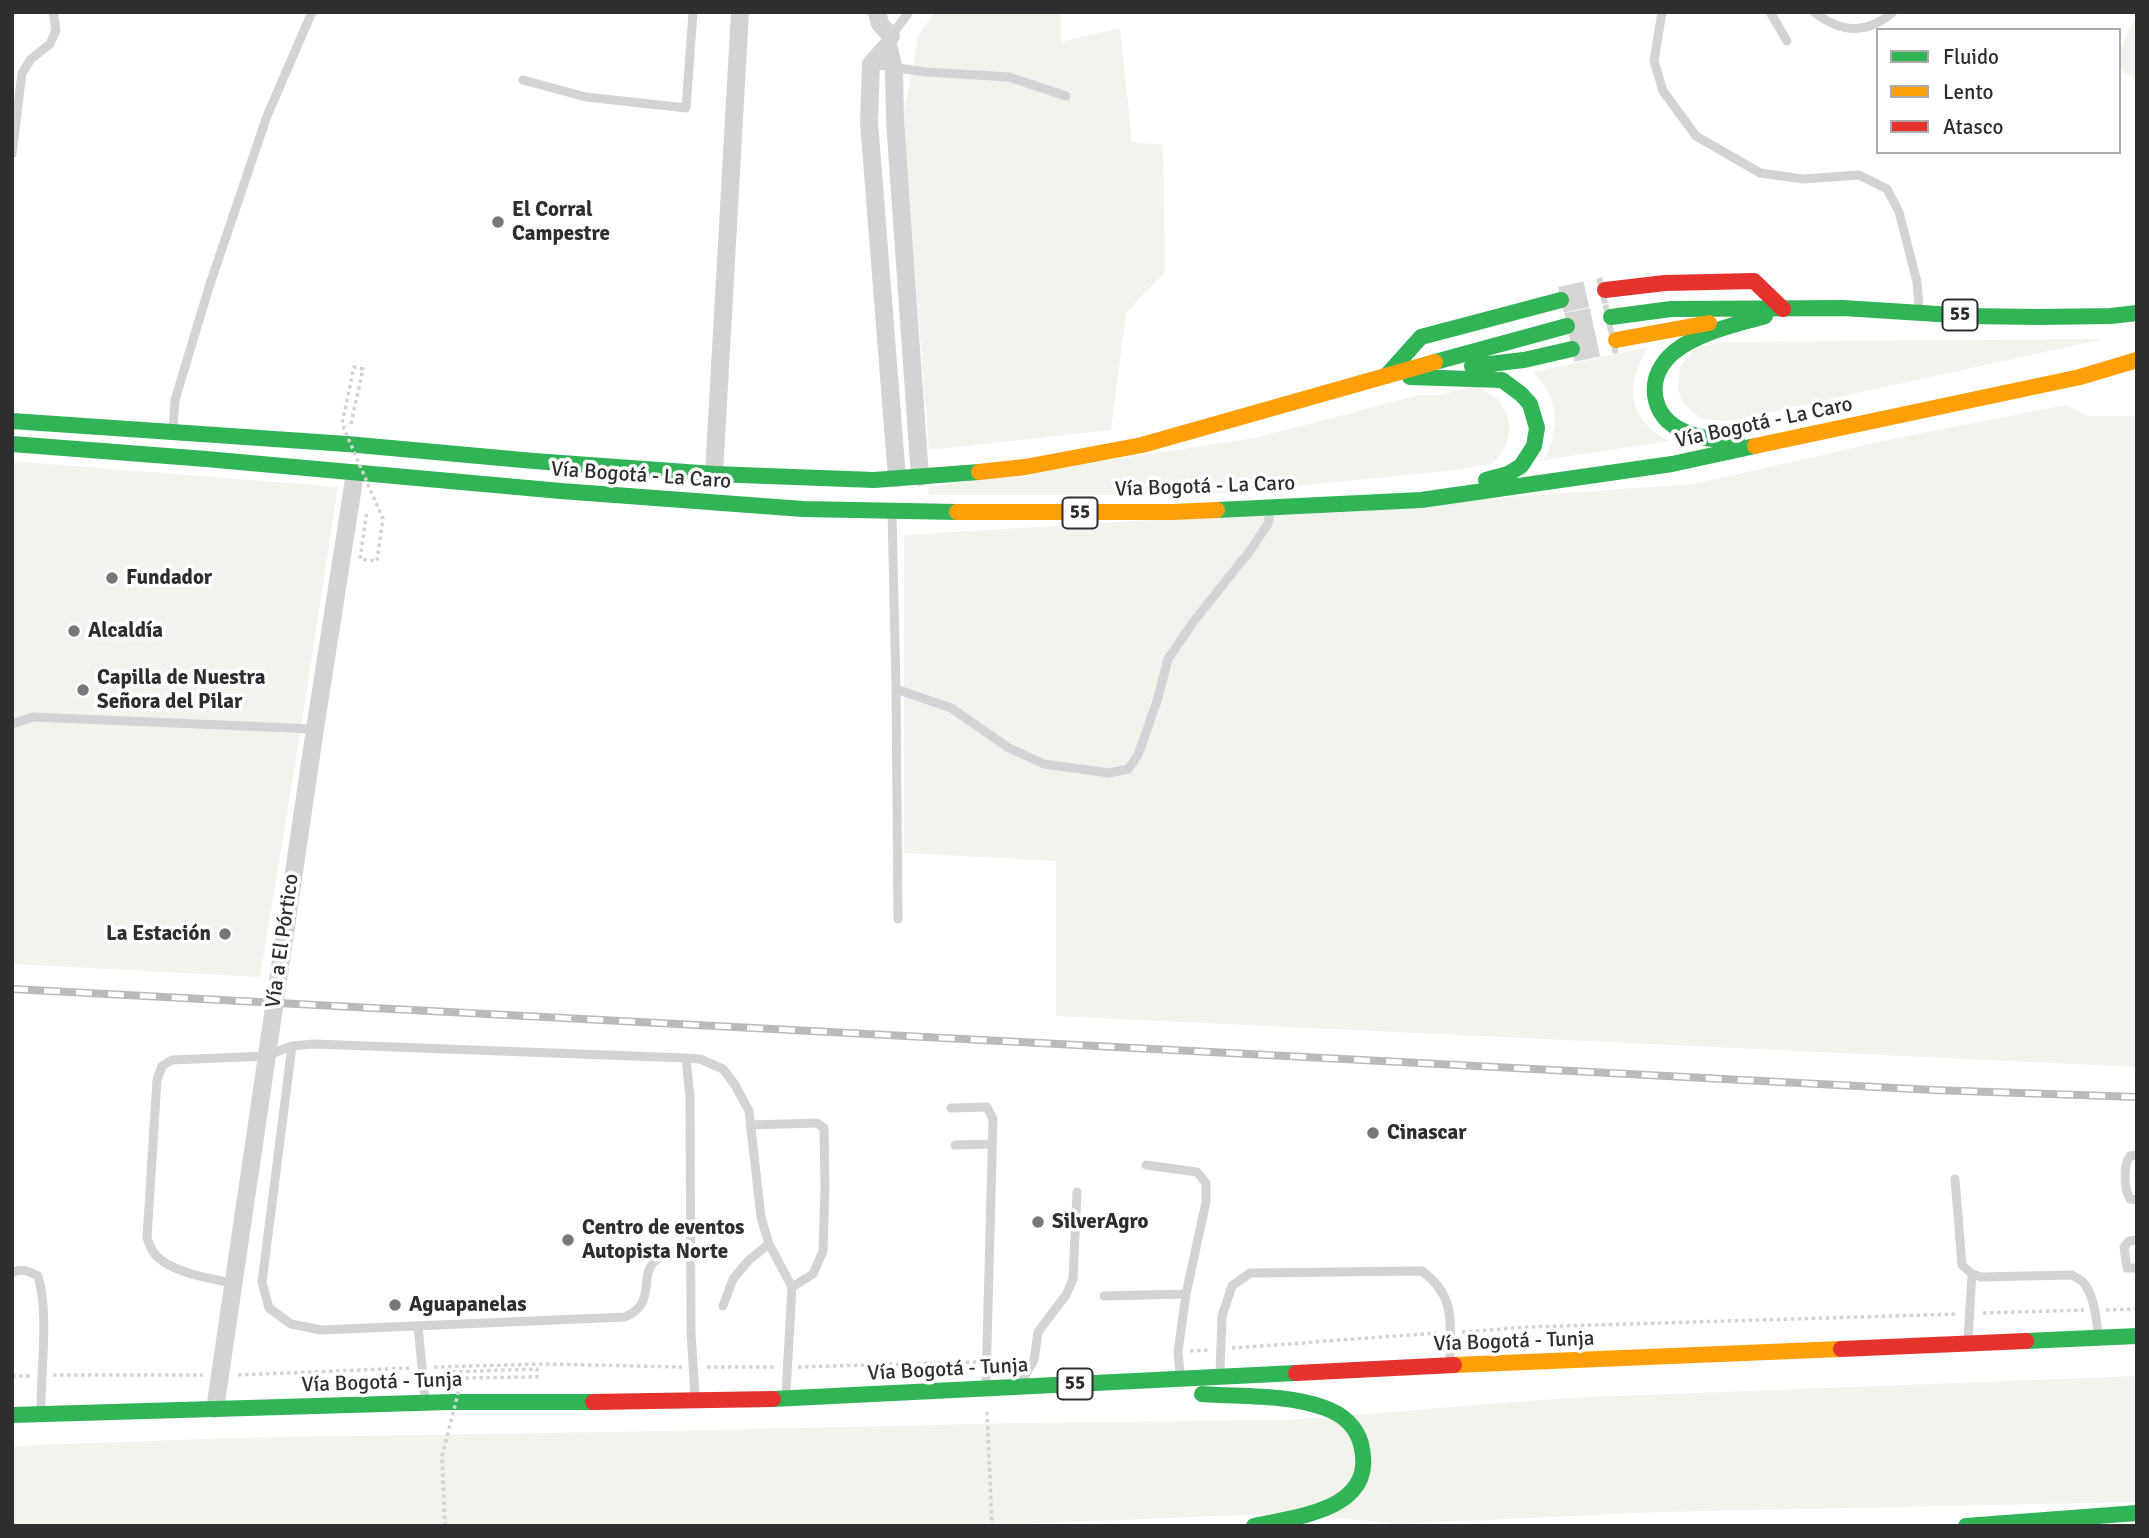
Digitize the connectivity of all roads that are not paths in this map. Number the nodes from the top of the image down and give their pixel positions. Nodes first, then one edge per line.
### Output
1 (53, 12) edge
2 (312, 12) edge
3 (693, 12) edge
4 (740, 12) edge
5 (877, 12) edge
6 (909, 12) edge
7 (1662, 12) edge
8 (1770, 12) edge
9 (1814, 12) edge
10 (1893, 12) edge
11 (891, 36) joint
12 (1787, 41) dead end
13 (894, 69) junction
14 (523, 80) dead end
15 (1066, 96) dead end
16 (12, 153) edge
17 (1783, 309) junction
18 (2137, 313) edge
19 (1919, 314) junction
20 (1611, 316) junction
21 (1567, 325) junction
22 (2137, 360) edge
23 (1386, 376) junction
24 (12, 421) edge
25 (173, 433) junction
26 (1780, 441) junction
27 (12, 444) edge
28 (355, 473) junction
29 (714, 474) junction
30 (920, 477) junction
31 (897, 478) junction
32 (1421, 500) junction
33 (1271, 506) junction
34 (891, 512) junction
35 (896, 689) junction
36 (12, 724) edge
37 (315, 729) junction
38 (898, 919) dead end
39 (292, 1046) junction
40 (266, 1056) junction
41 (686, 1058) junction
42 (951, 1108) dead end
43 (750, 1125) junction
44 (992, 1144) junction
45 (955, 1145) dead end
46 (2137, 1154) edge
47 (1146, 1165) dead end
48 (1955, 1179) dead end
49 (1077, 1192) dead end
50 (2137, 1200) edge
51 (2137, 1240) edge
52 (769, 1244) junction
53 (691, 1247) junction
54 (2137, 1268) edge
55 (12, 1273) edge
56 (1972, 1274) junction
57 (233, 1283) junction
58 (792, 1287) junction
59 (1185, 1294) junction
60 (1104, 1296) dead end
61 (723, 1306) dead end
62 (418, 1326) junction
63 (2137, 1336) edge
64 (2098, 1338) junction
65 (1968, 1343) junction
66 (1450, 1365) junction
67 (1220, 1377) junction
68 (1180, 1379) junction
69 (1080, 1384) junction
70 (1019, 1387) junction
71 (986, 1389) junction
72 (786, 1399) junction
73 (695, 1401) junction
74 (425, 1403) junction
75 (215, 1409) junction
76 (41, 1414) junction
77 (12, 1415) edge
78 (2137, 1514) edge
79 (1254, 1526) edge
80 (1966, 1526) edge

1 - 16 lane
2 - 25 lane
3 - 14 lane
4 - 29 street
5 - 11 street
6 - 11 lane
7 - 19 lane
8 - 12 lane
9 - 10 lane
13 - 15 lane
13 - 30 street
13 - 31 street
17 - 19 main road, 55
17 - 20 main road, 55
17 - 20 main road, 55
17 - 20 main road
17 - 26 main road
18 - 19 main road, 55
21 - 23 main road, Vía Bogotá - La Caro
21 - 23 main road, Vía Bogotá - La Caro
21 - 23 main road
22 - 26 main road, Vía Bogotá - La Caro / 55
23 - 30 main road, Vía Bogotá - La Caro
23 - 32 main road
24 - 25 main road, Vía Bogotá - La Caro
25 - 29 main road, Vía Bogotá - La Caro
26 - 32 main road, Vía Bogotá - La Caro / 55
27 - 28 main road, Vía Bogotá - La Caro / 55
28 - 34 main road, Vía Bogotá - La Caro / 55
28 - 37 street, Vía a El Pórtico
29 - 31 main road, Vía Bogotá - La Caro
30 - 31 main road, Vía Bogotá - La Caro
32 - 33 main road, Vía Bogotá - La Caro / 55
33 - 34 main road, Vía Bogotá - La Caro / 55
33 - 35 lane
34 - 35 lane
35 - 38 lane
36 - 37 lane
37 - 40 street, Vía a El Pórtico
39 - 40 lane
39 - 41 lane
39 - 62 lane
40 - 57 street, Vía a El Pórtico
40 - 57 lane
41 - 43 lane
41 - 53 lane
42 - 44 lane
43 - 52 lane
43 - 58 lane
44 - 45 lane
44 - 71 lane
46 - 50 lane
47 - 59 lane
48 - 56 lane
49 - 70 lane
51 - 54 lane
52 - 58 lane
52 - 61 lane
53 - 62 lane
53 - 73 lane
55 - 76 lane
56 - 64 lane
56 - 65 lane
57 - 75 street, Vía a El Pórtico
58 - 72 lane
59 - 60 lane
59 - 68 lane
62 - 74 lane
63 - 64 main road, Vía Bogotá - Tunja / 55
64 - 65 main road, Vía Bogotá - Tunja / 55
65 - 66 main road, Vía Bogotá - Tunja / 55
66 - 67 main road, Vía Bogotá - Tunja / 55
66 - 67 lane
67 - 68 main road, Vía Bogotá - Tunja / 55
68 - 69 main road, Vía Bogotá - Tunja / 55
69 - 70 main road, Vía Bogotá - Tunja / 55
69 - 79 main road
70 - 71 main road, Vía Bogotá - Tunja / 55
71 - 72 main road, Vía Bogotá - Tunja / 55
72 - 73 main road, Vía Bogotá - Tunja / 55
73 - 74 main road, Vía Bogotá - Tunja / 55
74 - 75 main road, Vía Bogotá - Tunja / 55
75 - 76 main road, Vía Bogotá - Tunja / 55
76 - 77 main road, Vía Bogotá - Tunja / 55
78 - 80 main road

